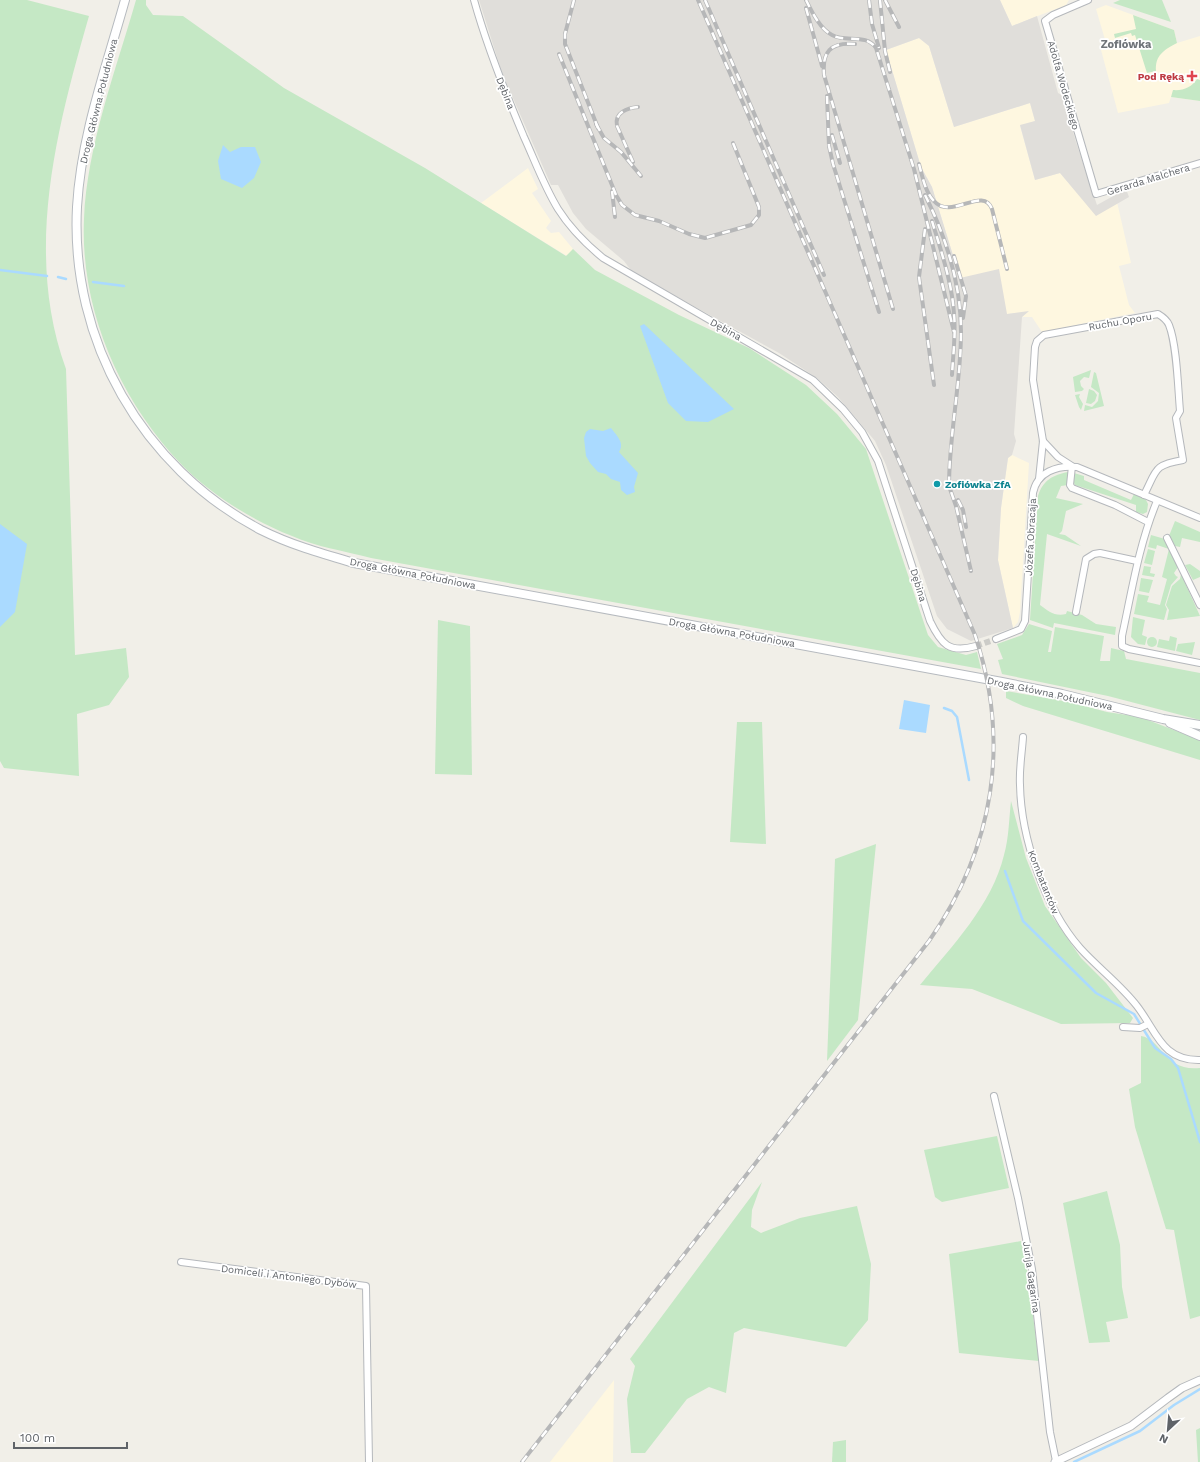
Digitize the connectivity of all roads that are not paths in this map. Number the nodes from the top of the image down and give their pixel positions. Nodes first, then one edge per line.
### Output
1 (124, 0) edge
2 (474, 0) edge
3 (1088, 0) edge
4 (1081, 1) edge
5 (1200, 163) edge
6 (1096, 194) joint
7 (1043, 441) junction
8 (1072, 466) junction
9 (1039, 479) junction
10 (1144, 495) junction
11 (1157, 501) junction
12 (1200, 518) edge
13 (1148, 522) junction
14 (1167, 538) dead end
15 (1137, 561) junction
16 (1200, 605) edge
17 (1076, 612) dead end
18 (996, 639) tunnel mouth
19 (976, 646) tunnel mouth
20 (1200, 663) edge
21 (1163, 720) junction
22 (1200, 725) edge
23 (1200, 736) edge
24 (1024, 737) dead end
25 (1144, 1025) junction
26 (1123, 1027) dead end
27 (1200, 1060) edge
28 (994, 1096) dead end
29 (180, 1262) dead end
30 (1200, 1380) edge
31 (369, 1462) edge
32 (1056, 1462) edge

1 - 21 main road, Droga Główna Południowa
2 - 19 street, Dębina
3 - 4 street, Adolfa Wodeckiego
4 - 6 street, Adolfa Wodeckiego
5 - 6 street, Gerarda Malchera
7 - 8 street
7 - 9 street, Ruchu Oporu
7 - 10 street, Ruchu Oporu
8 - 9 street
8 - 10 street
8 - 13 street
9 - 18 street, Józefa Obracaja
10 - 11 street
11 - 12 street
11 - 13 street
13 - 15 street
14 - 16 street
15 - 17 street
15 - 20 street
21 - 22 main road, Droga Główna Południowa
21 - 23 main road, Droga Główna Południowa
24 - 25 street, Kombatantów
25 - 26 street
25 - 27 street, Kombatantów
28 - 32 street, Jurija Gagarina
29 - 31 street, Domiceli i Antoniego Dybów
30 - 32 street, Jurija Gagarina

